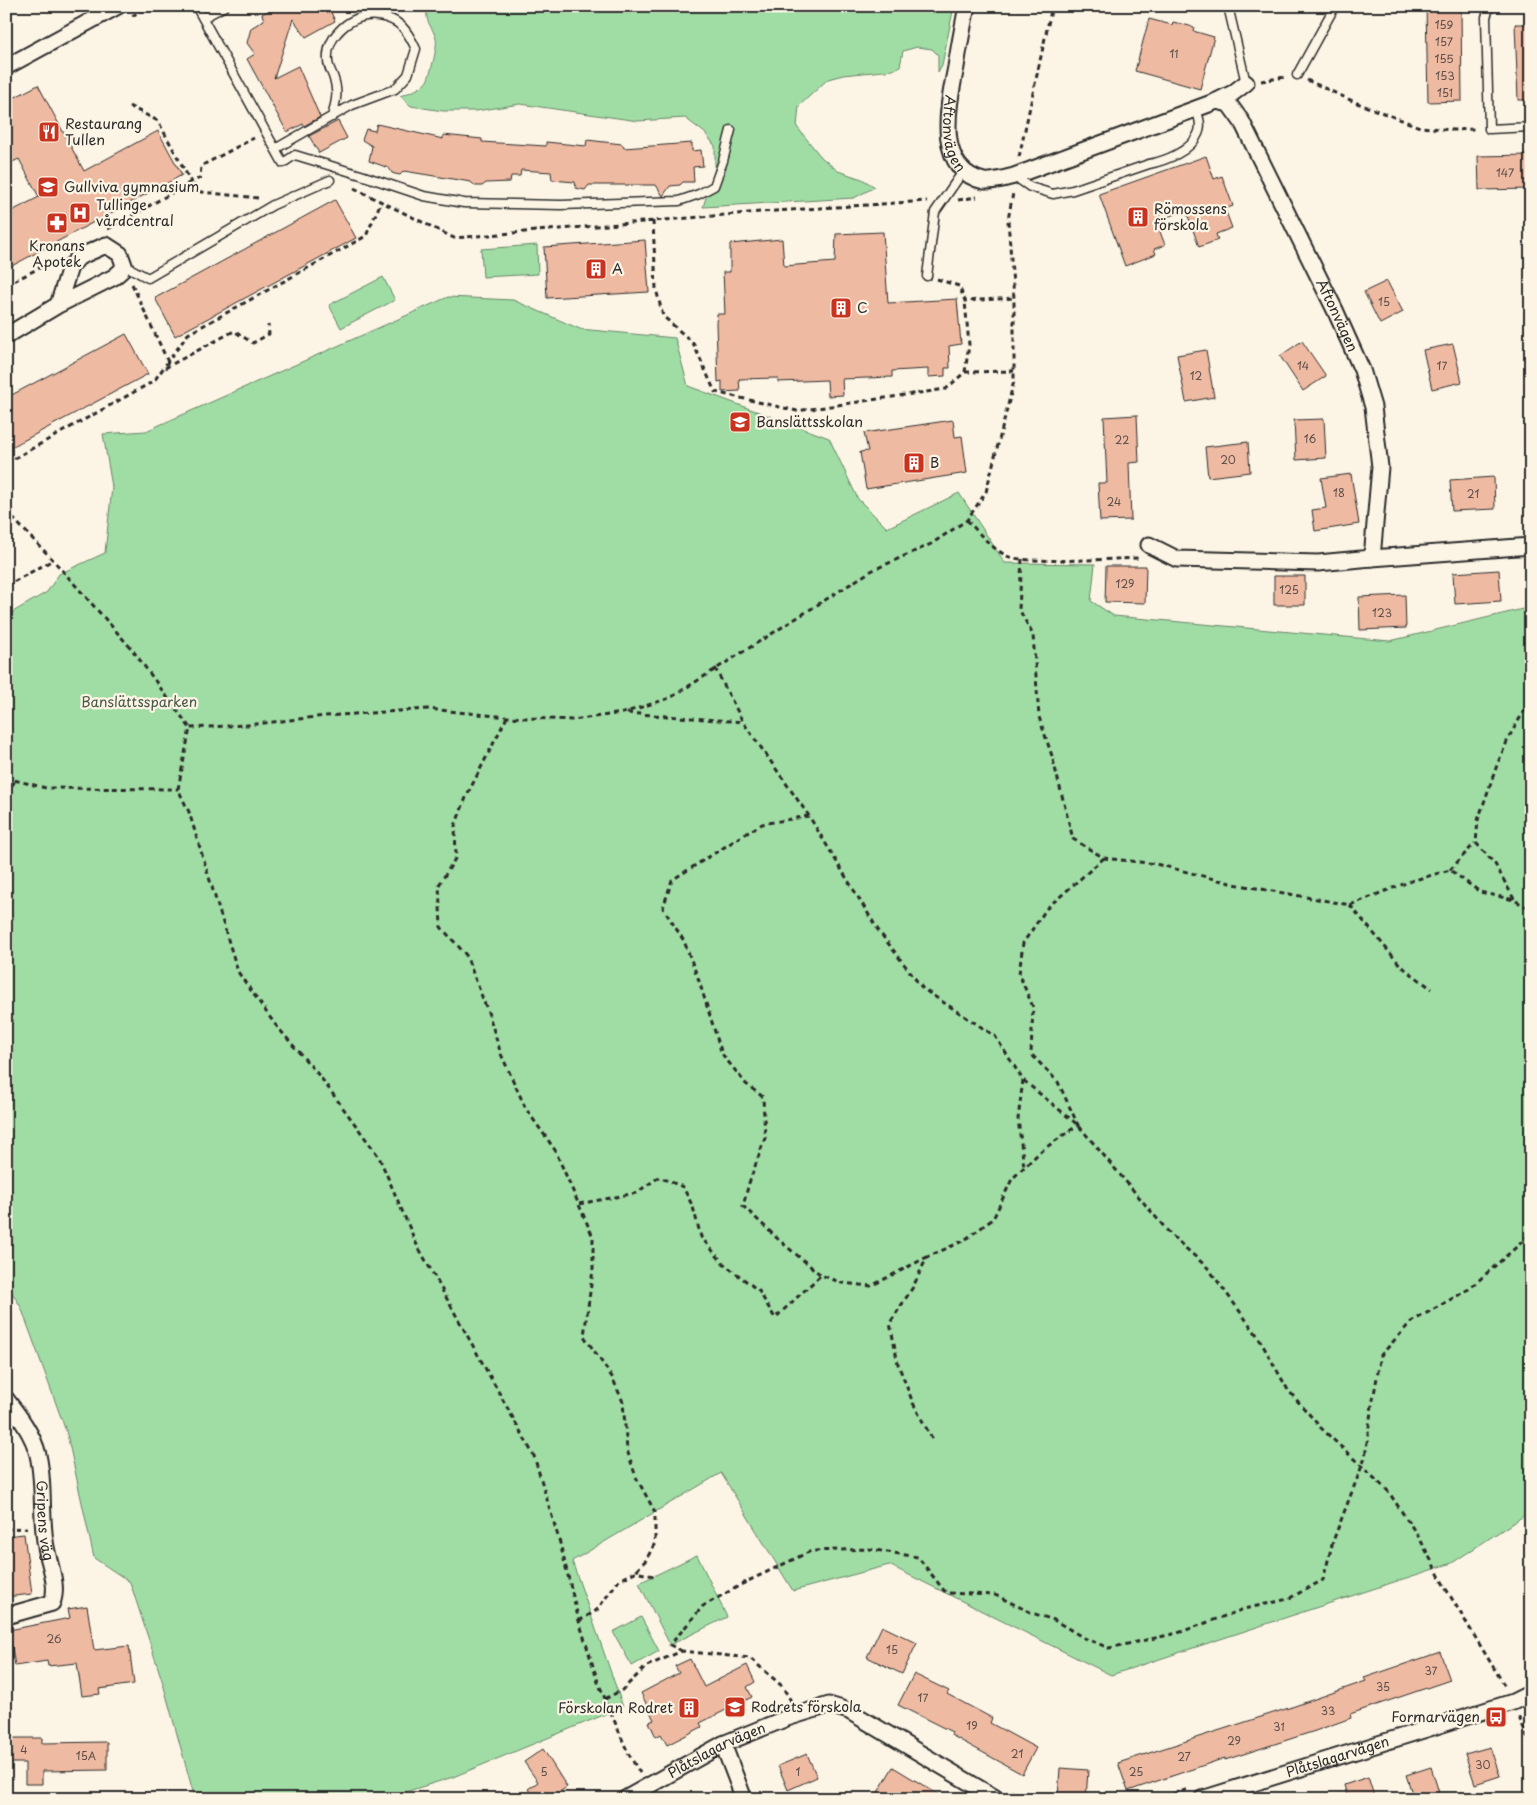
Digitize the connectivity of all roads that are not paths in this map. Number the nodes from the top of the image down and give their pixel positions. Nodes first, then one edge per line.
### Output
1 (118, 6) edge
2 (196, 6) edge
3 (225, 6) edge
4 (967, 6) edge
5 (1228, 6) edge
6 (1335, 6) edge
7 (1490, 6) edge
8 (203, 18) junction
9 (6, 67) edge
10 (1297, 75) road end
11 (1246, 83) joint
12 (1217, 101) junction
13 (1195, 108) junction
14 (332, 117) junction
15 (1531, 127) edge
16 (731, 130) dead end
17 (275, 149) junction
18 (964, 170) junction
19 (1014, 176) junction
20 (330, 180) dead end
21 (124, 265) junction
22 (927, 276) road end
23 (58, 305) junction
24 (6, 336) edge
25 (1148, 544) road end
26 (1531, 546) edge
27 (1372, 558) junction
28 (6, 1399) edge
29 (6, 1616) edge
30 (1531, 1693) edge
31 (722, 1744) junction
32 (1002, 1794) edge
33 (625, 1799) edge
34 (744, 1799) edge
35 (1202, 1799) edge

1 - 9 street
2 - 8 lane
3 - 8 lane
4 - 18 street, Aftonvägen
5 - 11 lane
6 - 10 lane
7 - 15 lane
8 - 17 lane
11 - 12 street, Aftonvägen
12 - 13 street, Aftonvägen
12 - 27 street, Aftonvägen
13 - 19 street, Aftonvägen
13 - 19 lane
14 - 14 lane
14 - 17 lane
16 - 17 lane
18 - 19 street, Aftonvägen
18 - 22 lane
20 - 21 lane
21 - 23 street
21 - 23 street
23 - 24 street
25 - 27 street
26 - 27 street
28 - 29 street, Gripens väg
30 - 35 street, Plåtslagarvägen
31 - 32 street, Plåtslagarvägen
31 - 33 street, Plåtslagarvägen
31 - 34 street

